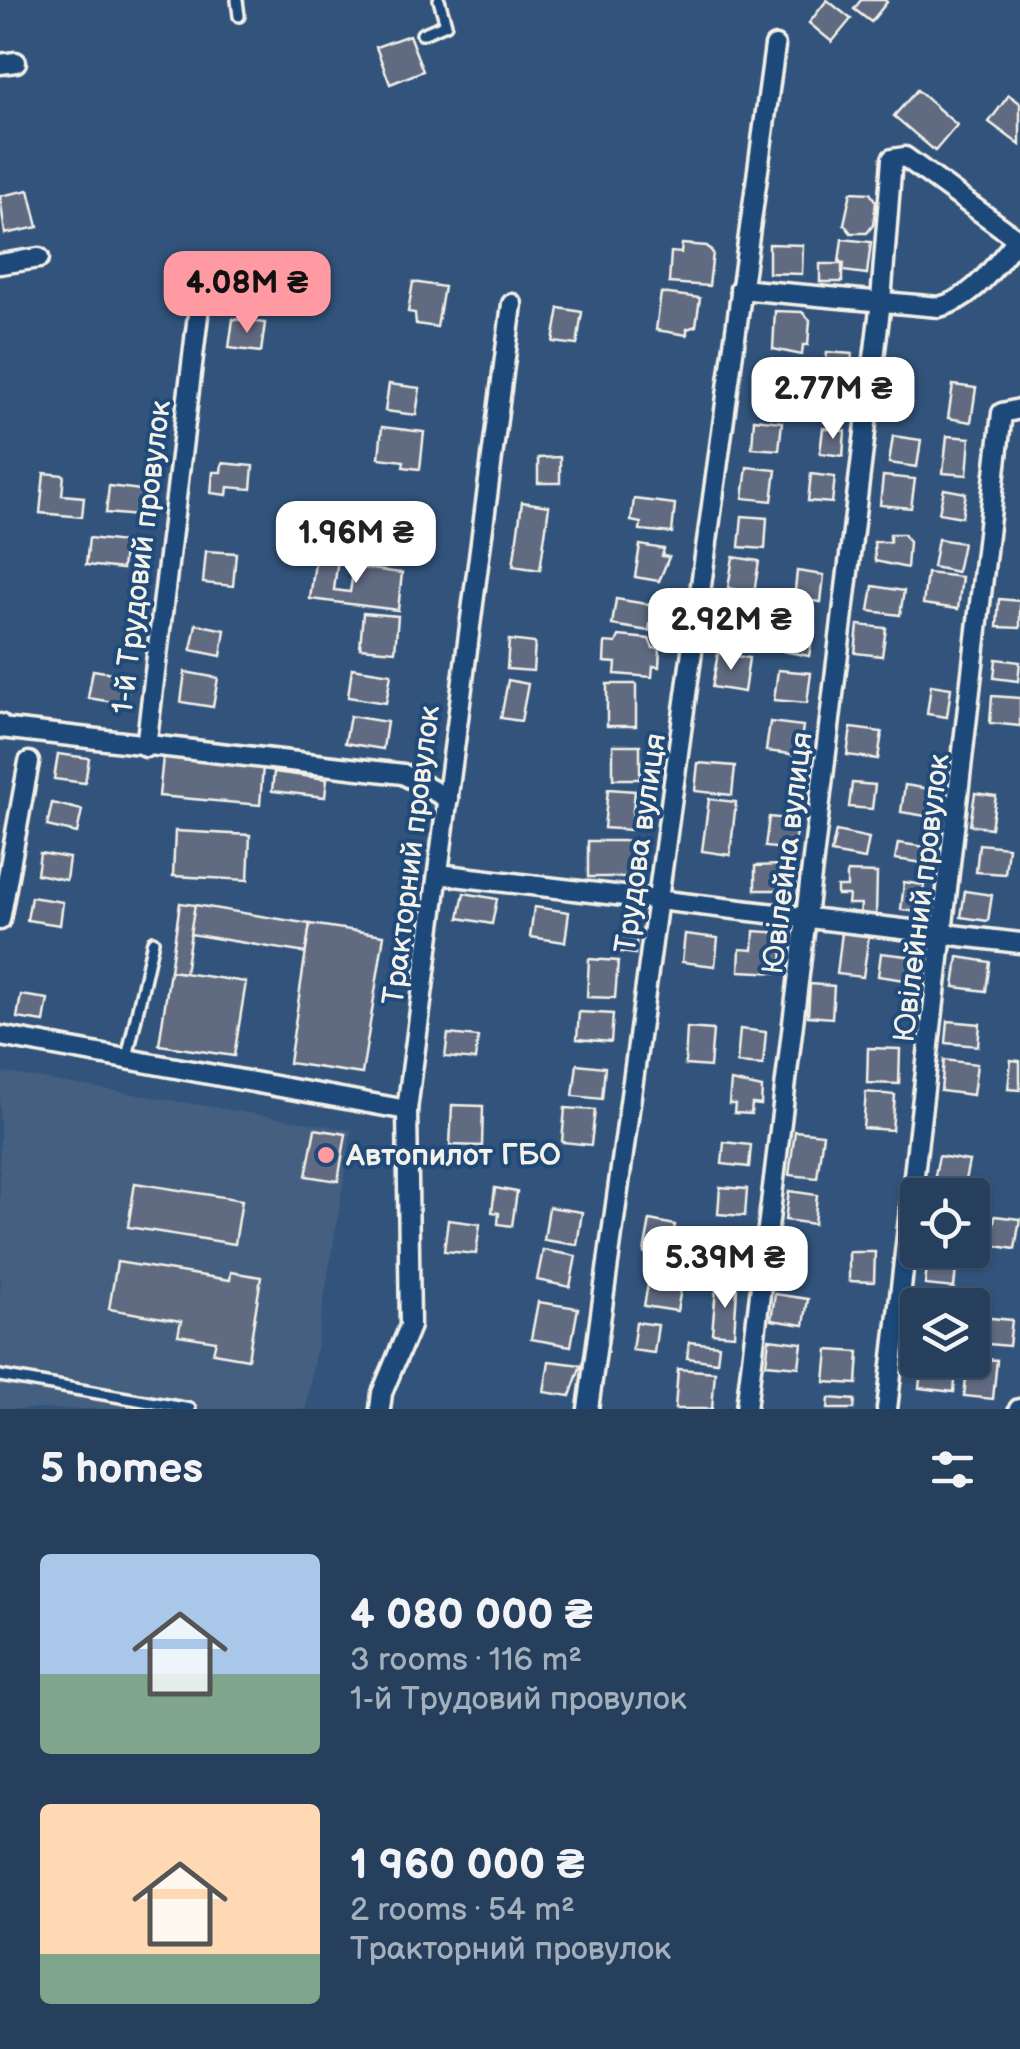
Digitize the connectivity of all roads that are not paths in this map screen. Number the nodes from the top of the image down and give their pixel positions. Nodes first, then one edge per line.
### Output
1 (236, 0) edge
2 (439, 0) edge
3 (239, 16) dead end
4 (422, 34) dead end
5 (775, 46) dead end
6 (1019, 240) edge
7 (38, 258) dead end
8 (0, 264) edge
9 (740, 290) junction
10 (881, 301) junction
11 (512, 304) dead end
12 (198, 315) dead end
13 (1020, 409) edge
14 (0, 724) edge
15 (146, 746) junction
16 (28, 762) dead end
17 (448, 799) junction
18 (438, 874) junction
19 (3, 889) edge
20 (661, 899) junction
21 (807, 919) junction
22 (0, 920) edge
23 (945, 935) junction
24 (152, 941) dead end
25 (1020, 943) edge
26 (0, 1036) edge
27 (127, 1058) junction
28 (407, 1110) junction
29 (0, 1376) edge
30 (190, 1409) edge
31 (380, 1409) edge
32 (588, 1409) edge
33 (746, 1409) edge
34 (887, 1409) edge

1 - 3 lane
2 - 4 lane
5 - 9 street, Трудова вулиця
6 - 10 street
6 - 10 street, Ювілейна вулиця
7 - 8 street
9 - 10 street
9 - 20 street, Трудова вулиця
10 - 21 street, Ювілейна вулиця
11 - 17 street, Тракторний провулок
12 - 15 street, 1-й Трудовий провулок
13 - 23 street, Ювілейний провулок
14 - 15 street
15 - 17 street
16 - 19 street
17 - 18 street, Тракторний провулок
18 - 20 street
18 - 28 street, Тракторний провулок
19 - 22 street
20 - 21 street
20 - 32 street, Трудова вулиця
21 - 23 street
21 - 33 street, Ювілейна вулиця
23 - 25 street
23 - 34 street, Ювілейний провулок
24 - 27 lane
26 - 27 street
27 - 28 street
28 - 31 street, Тракторний провулок
29 - 30 lane

